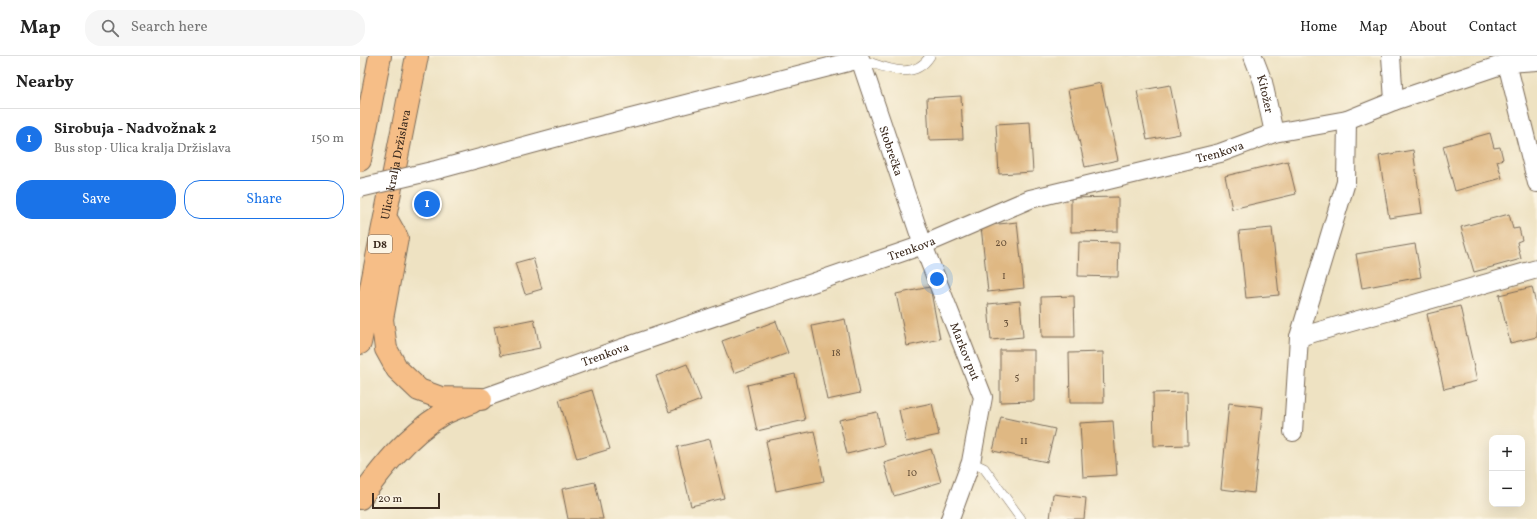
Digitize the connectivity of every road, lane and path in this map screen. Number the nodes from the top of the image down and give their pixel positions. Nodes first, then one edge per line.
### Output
1 (380, 56) edge
2 (417, 56) edge
3 (930, 56) edge
4 (1253, 56) edge
5 (1391, 56) edge
6 (861, 57) edge
7 (1509, 60) edge
8 (1537, 61) edge
9 (1394, 101) junction
10 (1347, 120) junction
11 (1274, 134) junction
12 (361, 147) edge
13 (1537, 183) edge
14 (360, 188) edge
15 (386, 216) junction
16 (923, 245) junction
17 (1537, 269) edge
18 (1299, 337) junction
19 (360, 343) edge
20 (481, 399) junction
21 (1294, 432) dead end
22 (971, 462) junction
23 (360, 498) edge
24 (950, 519) edge
25 (1020, 519) edge

1 - 12 highway
2 - 15 highway, Ulica kralja Držislava / D8
3 - 6 lane
4 - 11 street, Kitožer
5 - 9 street
6 - 14 street, bridge
6 - 16 street, Stobrečka
7 - 8 street, Trenkova
7 - 9 street, Trenkova
7 - 13 street
9 - 10 street, Trenkova
10 - 11 street, Trenkova
10 - 18 street
11 - 16 street, Trenkova
15 - 19 highway, Ulica kralja Držislava / D8
15 - 20 highway
16 - 20 street, Trenkova
16 - 22 street, Markov put
17 - 18 street
18 - 21 street
20 - 23 highway
22 - 24 street, Markov put
22 - 25 lane

